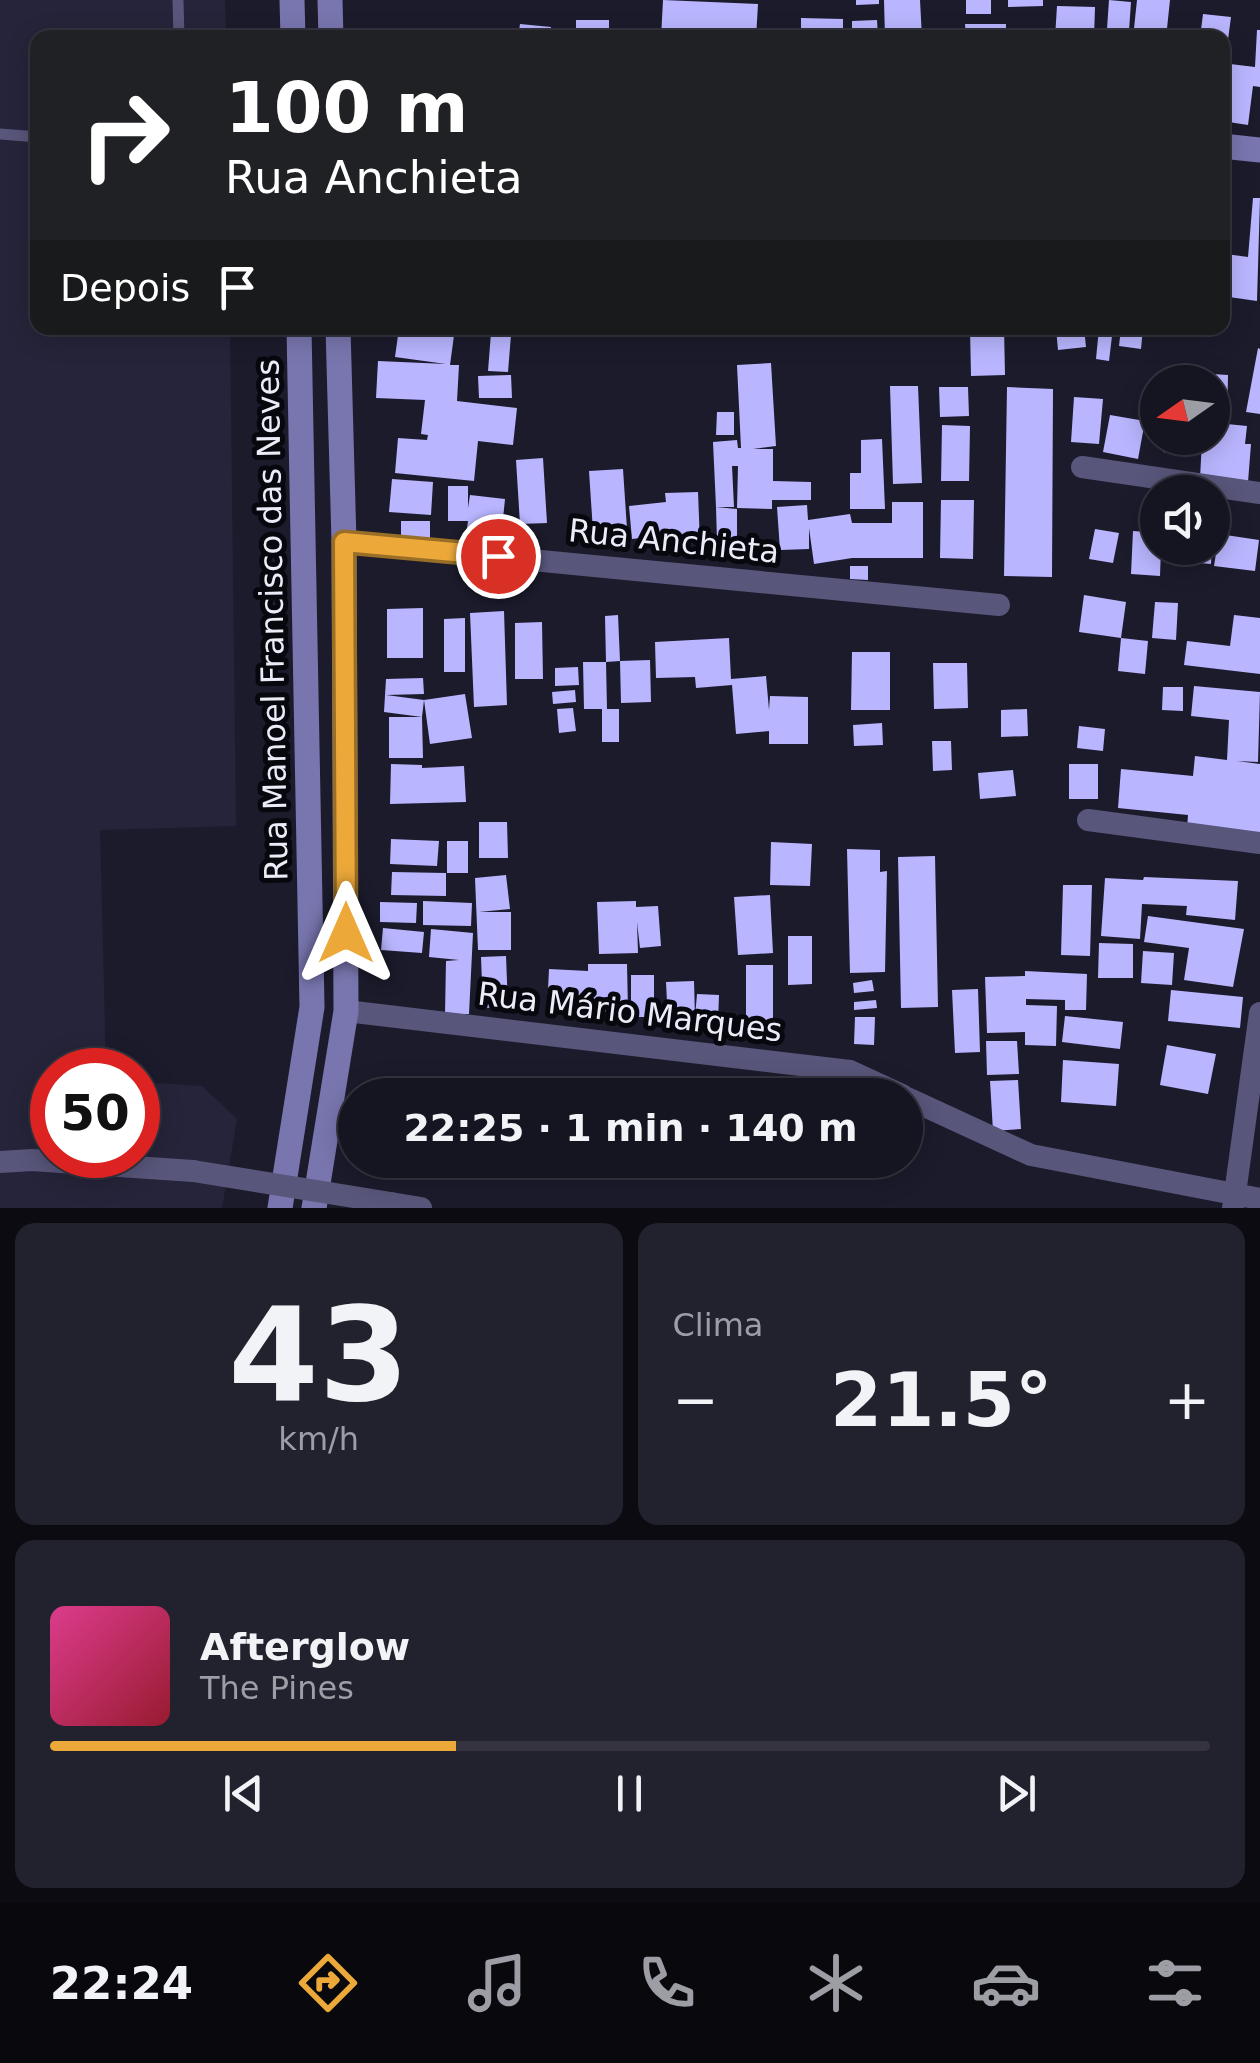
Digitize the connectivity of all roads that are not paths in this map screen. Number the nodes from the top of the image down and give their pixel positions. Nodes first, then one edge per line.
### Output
1 (178, 0) edge
2 (292, 0) edge
3 (330, 0) edge
4 (178, 30) edge
5 (293, 30) edge
6 (331, 30) edge
7 (0, 134) edge
8 (30, 136) edge
9 (1230, 147) edge
10 (1260, 150) edge
11 (299, 335) edge
12 (338, 335) edge
13 (1082, 466) dead end
14 (1260, 493) edge
15 (344, 542) junction
16 (999, 605) dead end
17 (1088, 820) dead end
18 (1260, 843) edge
19 (346, 1012) junction
20 (1260, 1013) edge
21 (865, 1078) edge
22 (923, 1105) edge
23 (0, 1162) edge
24 (1260, 1199) edge
25 (1234, 1202) edge
26 (280, 1208) edge
27 (314, 1208) edge
28 (422, 1208) edge

1 - 4 lane
2 - 5 main road
3 - 6 main road
7 - 8 lane
9 - 10 main road
11 - 26 main road, Rua Manoel Francisco das Neves
12 - 15 main road
13 - 14 street
15 - 16 street, Rua Anchieta
15 - 19 main road
17 - 18 street
19 - 21 street, Rua Mário Marques
19 - 27 main road
20 - 25 street
22 - 25 street, Rua Mário Marques
23 - 28 street, bridge
24 - 25 street, Rua Mário Marques

